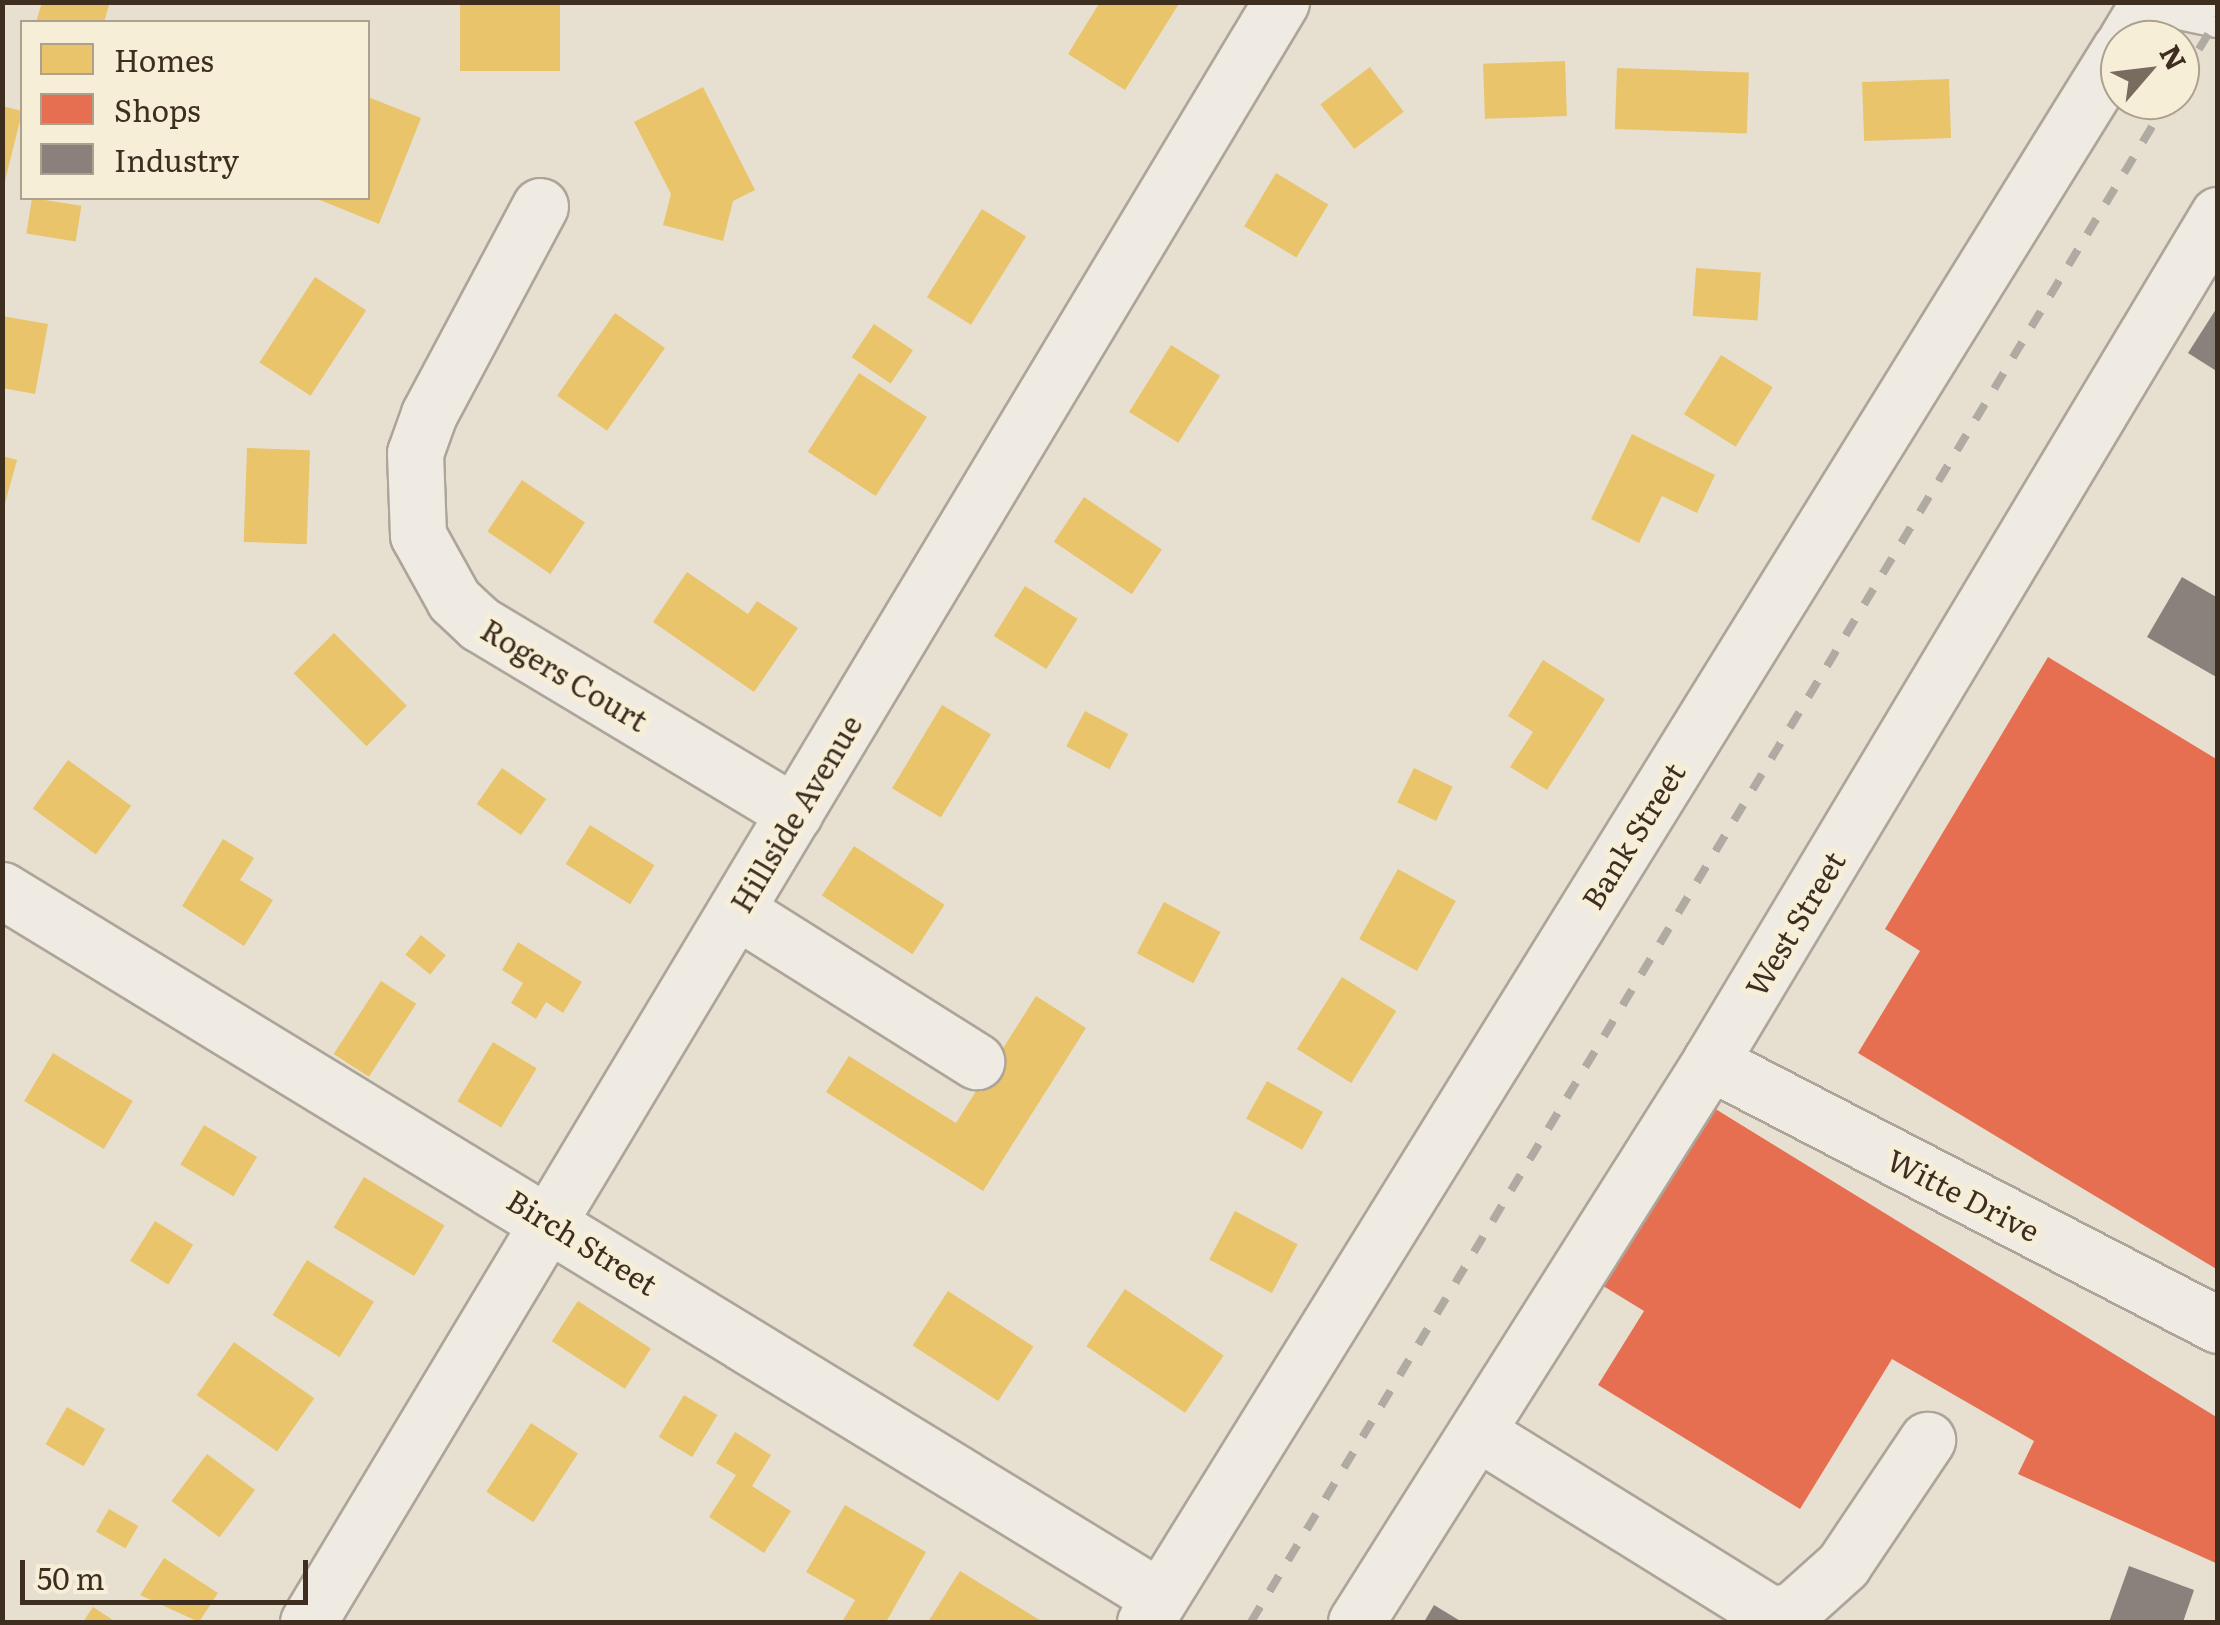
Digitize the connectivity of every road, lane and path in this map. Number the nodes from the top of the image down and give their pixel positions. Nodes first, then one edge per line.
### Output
1 (1281, 2) edge
2 (2184, 2) edge
3 (2218, 9) edge
4 (2100, 81) edge
5 (540, 206) dead end
6 (2218, 215) edge
7 (795, 812) junction
8 (2, 890) edge
9 (736, 910) junction
10 (976, 1061) dead end
11 (1710, 1062) junction
12 (550, 1220) junction
13 (2218, 1325) edge
14 (1478, 1432) junction
15 (1927, 1440) dead end
16 (1152, 1610) edge
17 (308, 1622) edge
18 (1356, 1622) edge

1 - 7 street, Hillside Avenue
2 - 3 street
4 - 16 street, Bank Street
5 - 7 street, Rogers Court
6 - 11 street, West Street
7 - 9 street, Hillside Avenue
8 - 12 street, Birch Street
9 - 10 street
9 - 12 street, Hillside Avenue
11 - 13 street, Witte Drive
11 - 14 street, West Street
12 - 16 street, Birch Street
12 - 17 street, Hillside Avenue
14 - 15 street
14 - 18 street, West Street

